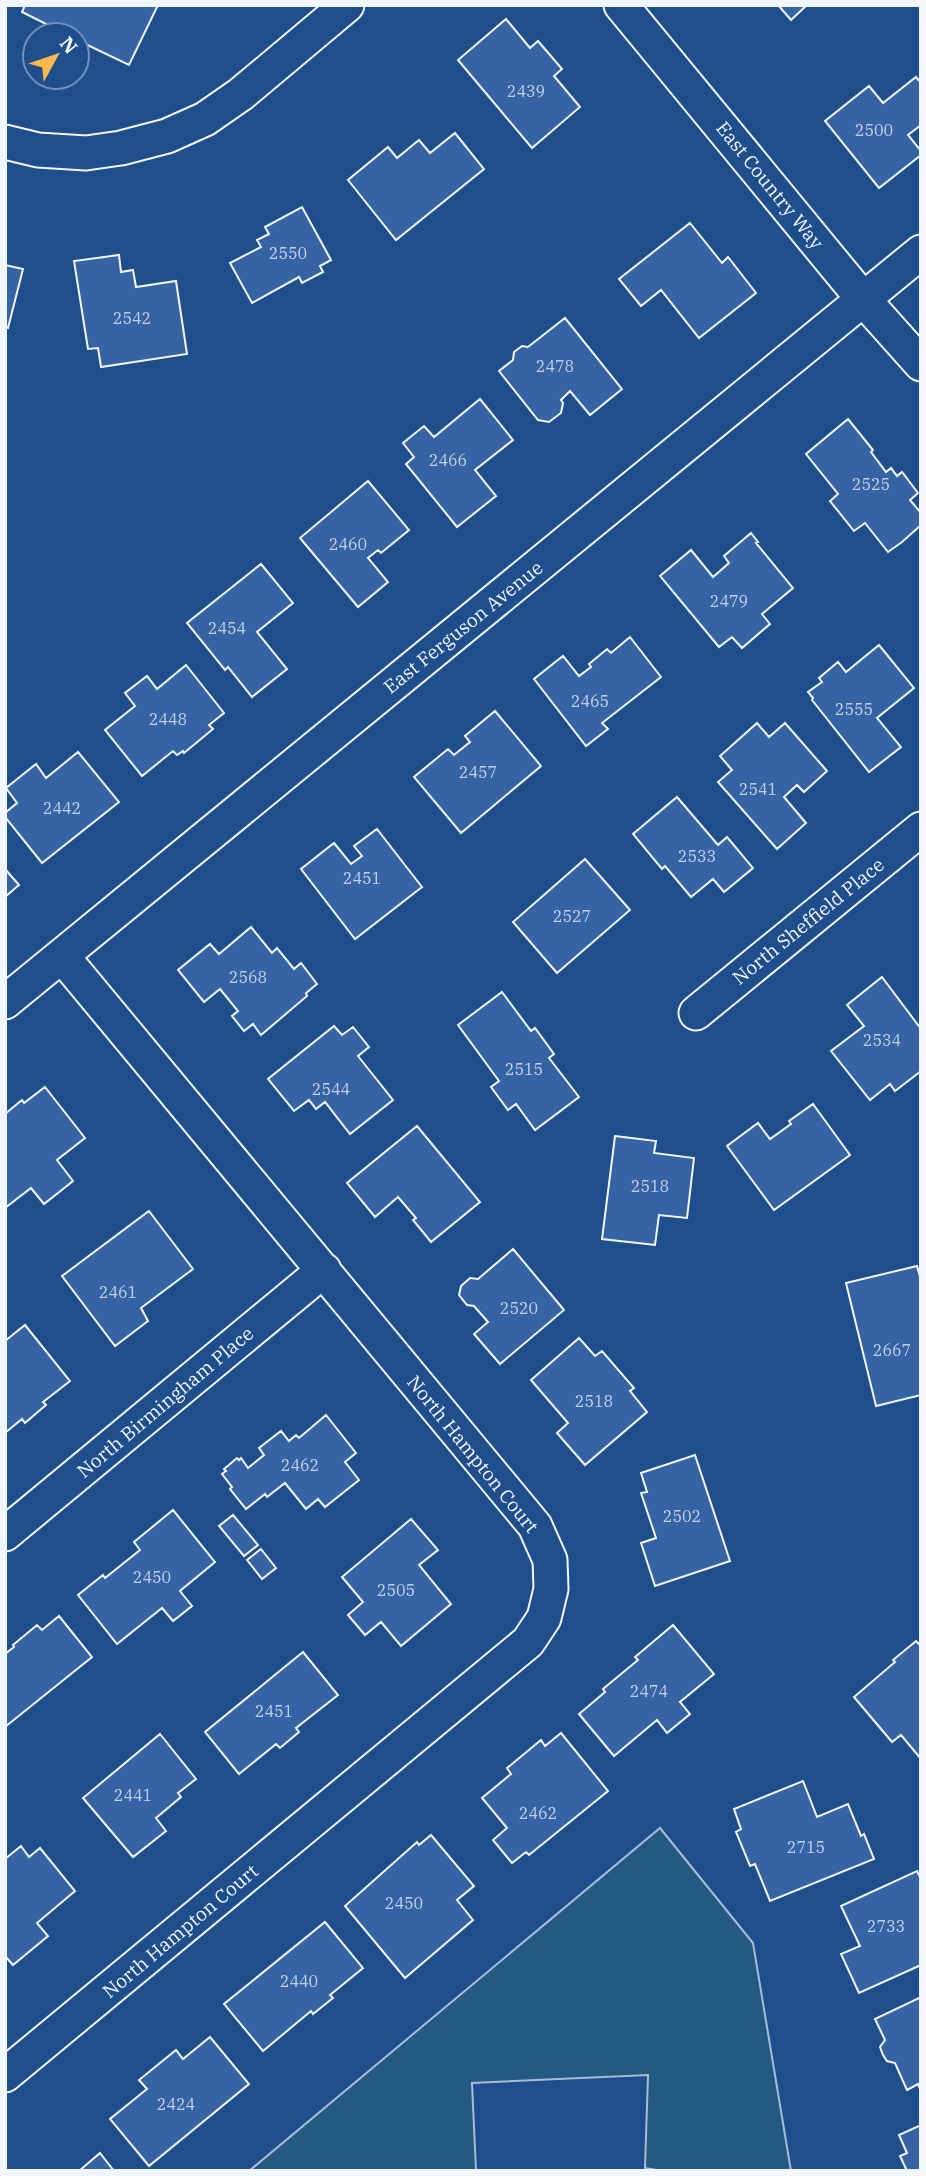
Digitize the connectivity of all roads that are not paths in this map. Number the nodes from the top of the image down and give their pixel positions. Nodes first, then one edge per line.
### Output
1 (347, 5) edge
2 (621, 5) edge
3 (5, 142) edge
4 (921, 252) edge
5 (863, 299) junction
6 (921, 364) edge
7 (921, 829) edge
8 (62, 956) junction
9 (5, 1002) edge
10 (695, 1013) dead end
11 (324, 1270) junction
12 (5, 1534) edge
13 (5, 2075) edge

1 - 3 street
2 - 5 street, East Country Way
4 - 5 street, East Ferguson Avenue
5 - 6 street, East Country Way
5 - 8 street, East Ferguson Avenue
7 - 10 street, North Sheffield Place
8 - 9 street, East Ferguson Avenue
8 - 11 street, North Hampton Court
11 - 12 street, North Birmingham Place
11 - 13 street, North Hampton Court

